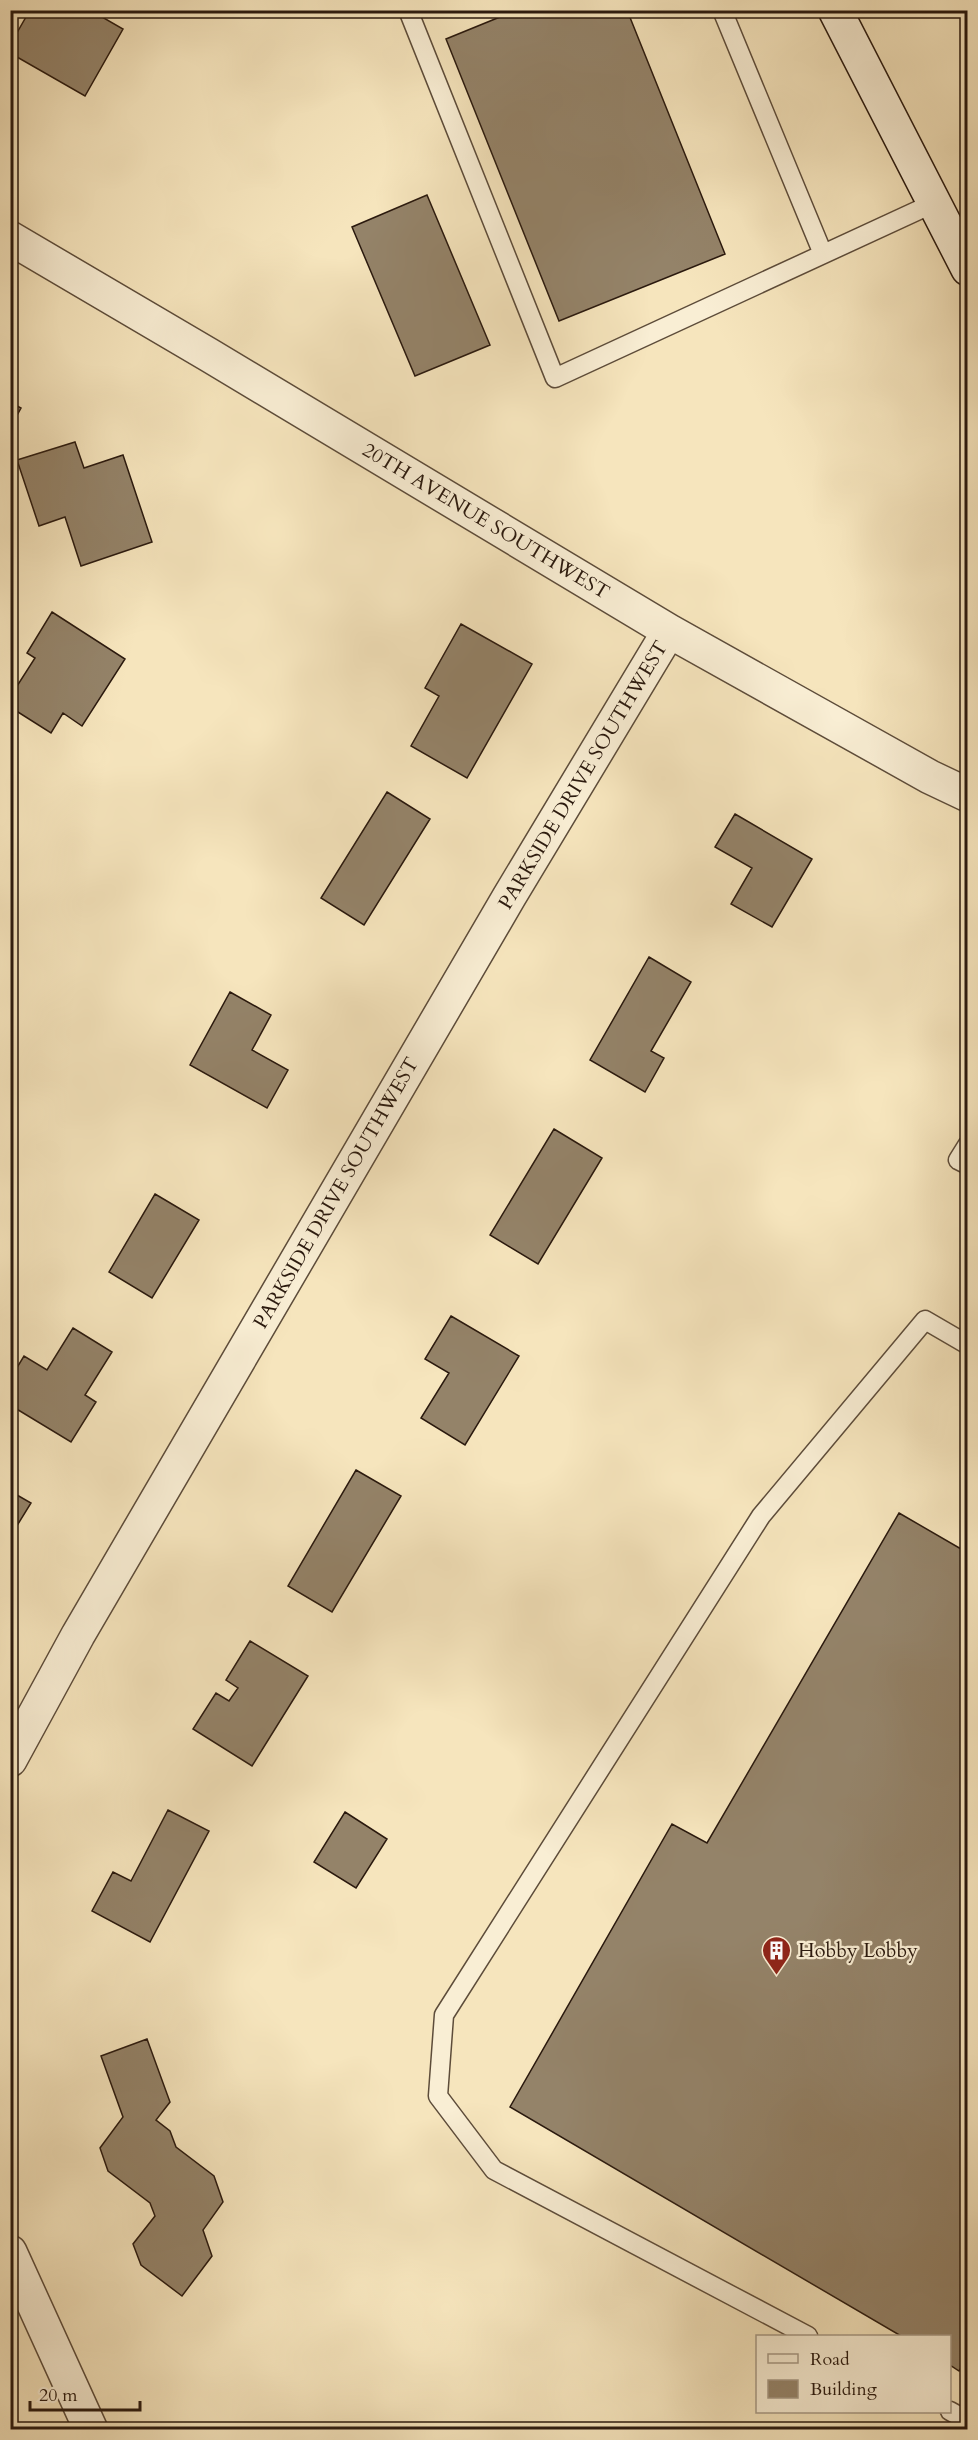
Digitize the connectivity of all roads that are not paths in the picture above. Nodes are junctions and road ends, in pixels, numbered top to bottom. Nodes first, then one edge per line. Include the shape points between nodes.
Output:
1 (408, 10) edge
2 (722, 10) edge
3 (835, 10) edge
4 (934, 203) junction
5 (10, 238) edge
6 (823, 254) junction
7 (968, 269) edge
8 (669, 631) junction
9 (968, 795) edge
10 (968, 1144) edge
11 (968, 1166) edge
12 (968, 1345) edge
13 (10, 1760) edge
14 (10, 2252) edge
15 (804, 2335) edge
16 (951, 2412) edge
17 (968, 2421) edge
18 (91, 2430) edge

1 - 6 lane via 555,378
2 - 6 lane
3 - 4 street
4 - 6 lane
4 - 7 street
5 - 8 street, 20TH AVENUE SOUTHWEST
8 - 9 street, 20TH AVENUE SOUTHWEST
8 - 13 street, PARKSIDE DRIVE SOUTHWEST via 78,1635
10 - 11 lane via 958,1160
12 - 15 lane via 924,1320 761,1516 444,2015 438,2096 494,2170
14 - 18 street
16 - 17 lane

